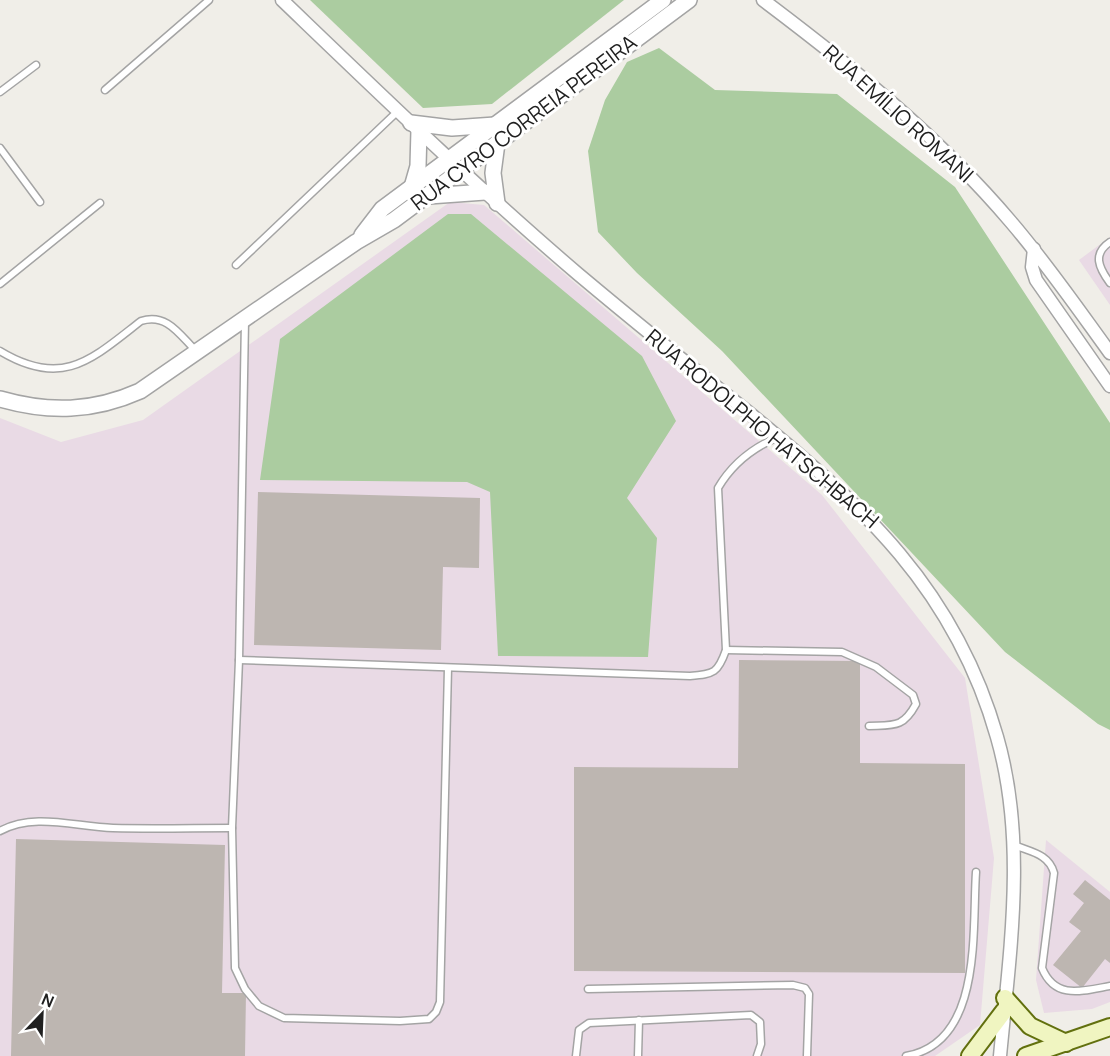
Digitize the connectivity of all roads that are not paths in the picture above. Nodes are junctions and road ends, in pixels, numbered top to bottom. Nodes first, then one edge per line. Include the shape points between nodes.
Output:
1 (209, 0) edge
2 (282, 0) edge
3 (663, 0) edge
4 (689, 0) edge
5 (763, 0) edge
6 (36, 65) dead end
7 (105, 90) dead end
8 (0, 92) edge
9 (398, 111) junction
10 (495, 125) junction
11 (415, 126) junction
12 (497, 143) junction
13 (0, 148) edge
14 (449, 160) junction
15 (460, 171) junction
16 (412, 187) junction
17 (485, 192) junction
18 (426, 196) junction
19 (40, 202) dead end
20 (100, 203) dead end
21 (498, 203) junction
22 (356, 242) junction
23 (1110, 242) edge
24 (1034, 249) junction
25 (236, 265) dead end
26 (1110, 283) edge
27 (0, 284) edge
28 (245, 320) junction
29 (0, 351) edge
30 (198, 352) junction
31 (1110, 353) edge
32 (1110, 386) edge
33 (0, 399) edge
34 (778, 437) junction
35 (726, 650) junction
36 (239, 660) junction
37 (448, 668) junction
38 (869, 726) dead end
39 (232, 828) junction
40 (0, 831) edge
41 (1014, 845) junction
42 (976, 872) dead end
43 (1110, 986) edge
44 (588, 989) dead end
45 (1004, 1005) junction
46 (639, 1020) junction
47 (1110, 1027) edge
48 (1066, 1043) junction
49 (576, 1056) edge
50 (638, 1056) edge
51 (757, 1056) edge
52 (807, 1056) edge
53 (906, 1056) edge
54 (970, 1056) edge
55 (1000, 1056) edge
56 (1026, 1056) edge

1 - 7 lane
2 - 9 street, RUA RODOLPHO HATSCHBACH
3 - 10 street, RUA CYRO CORREIA PEREIRA
4 - 12 street, RUA CYRO CORREIA PEREIRA
5 - 24 street, RUA EMÍLIO ROMANI via 929,135
6 - 8 lane
9 - 11 street, RUA RODOLPHO HATSCHBACH
9 - 25 lane
10 - 11 street
10 - 14 street, RUA CYRO CORREIA PEREIRA
11 - 14 street, RUA RODOLPHO HATSCHBACH
11 - 16 street via 418,166
12 - 15 street, RUA CYRO CORREIA PEREIRA
12 - 21 street via 493,173
13 - 19 lane
14 - 15 street, RUA RODOLPHO HATSCHBACH
14 - 16 street, RUA CYRO CORREIA PEREIRA
15 - 17 street, RUA RODOLPHO HATSCHBACH
15 - 18 street, RUA CYRO CORREIA PEREIRA
16 - 22 street, RUA CYRO CORREIA PEREIRA via 382,209
17 - 18 street
17 - 21 street, RUA RODOLPHO HATSCHBACH
18 - 22 street, RUA CYRO CORREIA PEREIRA
20 - 27 lane
21 - 34 street, RUA RODOLPHO HATSCHBACH via 602,294
22 - 28 street, RUA CYRO CORREIA PEREIRA
23 - 26 lane via 1098,258 1099,268
24 - 31 street, RUA EMÍLIO ROMANI
24 - 32 street via 1032,267 1036,280
28 - 30 street, RUA CYRO CORREIA PEREIRA
28 - 36 lane
29 - 30 lane via 47,368 68,368 88,361 141,321 151,318 168,321
30 - 33 street, RUA CYRO CORREIA PEREIRA via 140,391 102,405 57,410
34 - 35 lane via 760,445 728,471 718,488
34 - 41 street, RUA RODOLPHO HATSCHBACH via 893,543 951,625 977,677 997,735
35 - 37 lane via 720,667 710,674 690,676
35 - 38 lane via 842,652 876,667 913,695 916,705 910,717 899,725
36 - 37 lane
36 - 39 lane
37 - 39 lane via 440,1002 429,1019 284,1018 259,1006 235,968
39 - 40 lane via 111,828 35,821 11,824
41 - 43 lane via 1044,857 1054,873 1042,968 1047,981 1058,989 1076,991
41 - 45 street, RUA RODOLPHO HATSCHBACH
42 - 53 lane via 970,977 962,1008 941,1041 923,1053
44 - 52 lane via 793,985 805,988 809,994
45 - 48 main road via 1030,1026
45 - 54 main road
45 - 55 street, RUA RODOLPHO HATSCHBACH
46 - 49 lane via 583,1025
46 - 50 lane
46 - 51 lane via 751,1015 760,1022
47 - 48 main road
48 - 56 main road

